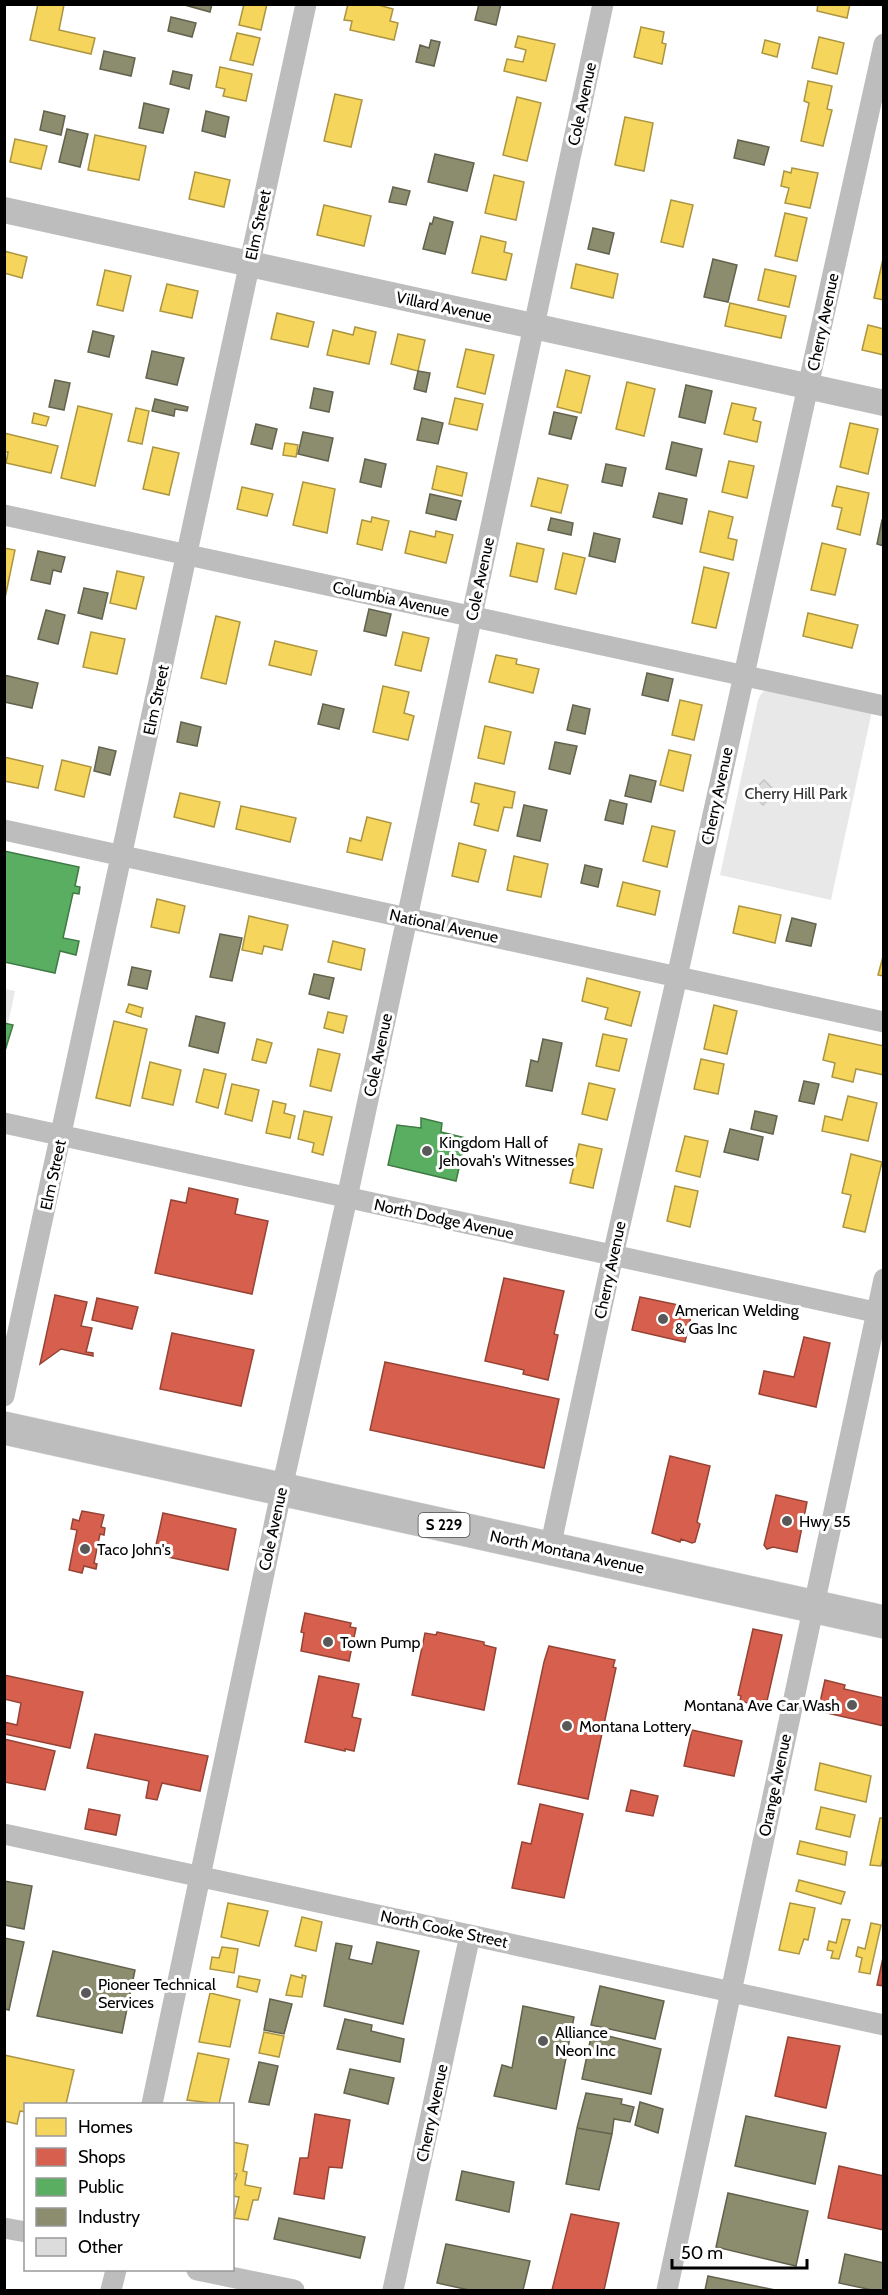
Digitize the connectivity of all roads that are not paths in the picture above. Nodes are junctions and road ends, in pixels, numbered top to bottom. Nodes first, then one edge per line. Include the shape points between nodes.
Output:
1 (306, 4) edge
2 (603, 4) edge
3 (884, 44) edge
4 (4, 210) edge
5 (250, 264) junction
6 (534, 326) junction
7 (809, 387) junction
8 (884, 403) edge
9 (4, 515) edge
10 (187, 555) junction
11 (472, 616) junction
12 (743, 676) junction
13 (884, 705) edge
14 (4, 830) edge
15 (122, 856) junction
16 (407, 918) junction
17 (677, 977) junction
18 (884, 1022) edge
19 (4, 1123) edge
20 (61, 1136) junction
21 (347, 1197) junction
22 (613, 1255) junction
23 (884, 1279) edge
24 (880, 1313) edge
25 (4, 1396) edge
26 (4, 1428) edge
27 (282, 1488) junction
28 (550, 1548) junction
29 (813, 1606) junction
30 (884, 1622) edge
31 (4, 1834) edge
32 (201, 1876) junction
33 (470, 1935) junction
34 (732, 1992) junction
35 (884, 2025) edge
36 (152, 2103) edge
37 (4, 2228) edge
38 (24, 2232) edge
39 (116, 2271) edge
40 (202, 2271) edge
41 (111, 2290) edge
42 (294, 2290) edge
43 (393, 2290) edge
44 (667, 2290) edge

1 - 5 street, Elm Street
2 - 6 street, Cole Avenue
3 - 7 street, Cherry Avenue
4 - 5 street, Villard Avenue
5 - 6 street, Villard Avenue
5 - 10 street, Elm Street
6 - 7 street, Villard Avenue
6 - 11 street, Cole Avenue
7 - 8 street, Villard Avenue
7 - 12 street, Cherry Avenue
9 - 10 street, Columbia Avenue
10 - 11 street, Columbia Avenue
10 - 15 street, Elm Street
11 - 12 street, Columbia Avenue
11 - 16 street, Cole Avenue
12 - 13 street, Columbia Avenue
12 - 17 street, Cherry Avenue
14 - 15 street, National Avenue
15 - 16 street, National Avenue
15 - 20 street, Elm Street
16 - 17 street, National Avenue
16 - 21 street, Cole Avenue
17 - 18 street, National Avenue
17 - 22 street, Cherry Avenue
19 - 20 street, North Dodge Avenue
20 - 21 street, North Dodge Avenue
20 - 25 street, Elm Street
21 - 22 street, North Dodge Avenue
21 - 27 street, Cole Avenue
22 - 24 street, North Dodge Avenue
22 - 28 street, Cherry Avenue
23 - 24 street, Orange Avenue
24 - 29 street, Orange Avenue
26 - 27 main road, North Montana Avenue / S 229
27 - 28 main road, North Montana Avenue / S 229
27 - 32 street, Cole Avenue
28 - 29 main road, North Montana Avenue / S 229
29 - 30 main road, North Montana Avenue / S 229
29 - 34 street, Orange Avenue
31 - 32 street, North Cooke Street
32 - 33 street, North Cooke Street
32 - 36 street, Cole Avenue
33 - 34 street, North Cooke Street
33 - 43 street, Cherry Avenue
34 - 35 street, North Cooke Street
34 - 44 street, Orange Avenue
37 - 38 street
39 - 41 street
40 - 42 street

